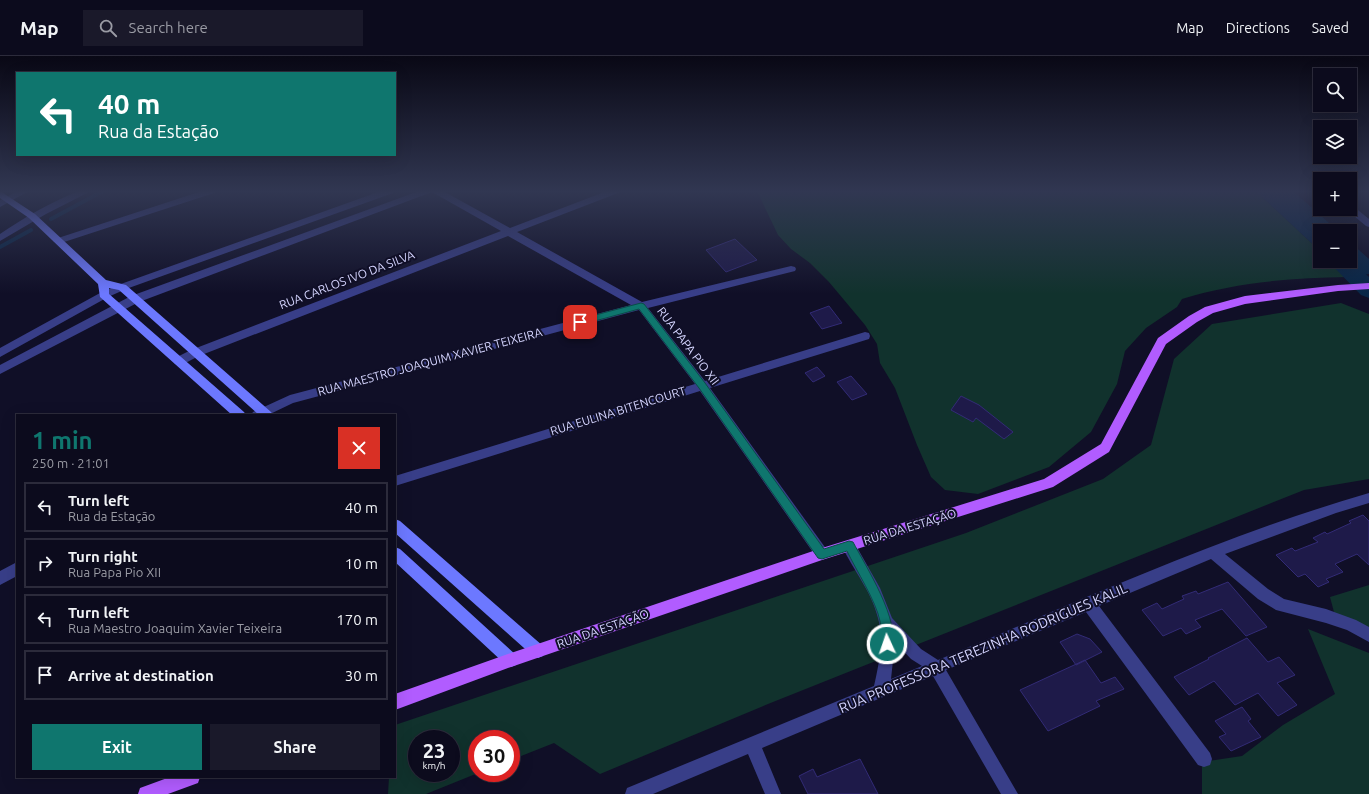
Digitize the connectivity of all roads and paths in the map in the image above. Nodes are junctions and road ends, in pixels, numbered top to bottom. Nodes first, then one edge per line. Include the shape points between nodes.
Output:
1 (18, 225) edge
2 (42, 225) edge
3 (106, 225) edge
4 (294, 225) edge
5 (335, 225) edge
6 (499, 225) edge
7 (524, 225) edge
8 (509, 231) junction
9 (0, 238) edge
10 (58, 241) junction
11 (791, 269) dead end
12 (103, 284) junction
13 (1369, 286) edge
14 (122, 287) junction
15 (104, 295) junction
16 (135, 299) junction
17 (641, 306) junction
18 (118, 307) junction
19 (865, 336) dead end
20 (0, 353) edge
21 (195, 353) junction
22 (179, 361) junction
23 (0, 370) edge
24 (702, 385) junction
25 (239, 414) edge
26 (262, 414) edge
27 (396, 481) edge
28 (1369, 498) edge
29 (396, 526) edge
30 (849, 546) junction
31 (1213, 552) junction
32 (396, 554) edge
33 (822, 554) junction
34 (16, 569) edge
35 (0, 579) edge
36 (1088, 604) junction
37 (886, 620) junction
38 (1369, 635) edge
39 (538, 651) junction
40 (511, 660) junction
41 (936, 668) junction
42 (881, 691) junction
43 (396, 702) edge
44 (752, 745) junction
45 (1204, 759) dead end
46 (189, 778) edge
47 (146, 794) edge
48 (633, 794) edge
49 (773, 794) edge
50 (1010, 794) edge

1 - 9 street
2 - 10 street
3 - 10 street
4 - 14 street
5 - 16 street
6 - 8 street, RUA PAPA PIO XII
7 - 8 street, RUA CARLOS IVO DA SILVA
8 - 17 street, RUA PAPA PIO XII
8 - 21 street, RUA CARLOS IVO DA SILVA
10 - 12 street
11 - 17 street, RUA MAESTRO JOAQUIM XAVIER TEIXEIRA
12 - 14 street
12 - 15 street
13 - 30 main road, RUA DA ESTAÇÃO via 1245,300 1209,310 1162,341 1105,448 1048,483
14 - 15 street
14 - 16 street
15 - 18 street
15 - 20 street
16 - 18 street
16 - 21 street
17 - 24 street, RUA PAPA PIO XII
17 - 26 street, RUA MAESTRO JOAQUIM XAVIER TEIXEIRA via 290,399
18 - 22 street
18 - 23 street
19 - 24 street, RUA EULINA BITENCOURT
21 - 22 street, RUA CARLOS IVO DA SILVA
21 - 26 street
22 - 25 street
24 - 27 street, RUA EULINA BITENCOURT
24 - 33 street, RUA PAPA PIO XII
28 - 31 street, RUA PROFESSORA TEREZINHA RODRIGUES KALIL
29 - 39 street
30 - 33 main road, RUA DA ESTAÇÃO
30 - 37 street
31 - 36 street, RUA PROFESSORA TEREZINHA RODRIGUES KALIL
31 - 38 street via 1263,594 1281,605 1326,616
32 - 40 street
33 - 39 main road, RUA DA ESTAÇÃO
34 - 35 street
36 - 41 street, RUA PROFESSORA TEREZINHA RODRIGUES KALIL
36 - 45 street
37 - 41 street via 916,654
37 - 42 street via 888,656
39 - 40 main road, RUA DA ESTAÇÃO
40 - 43 main road, RUA DA ESTAÇÃO
41 - 42 street, RUA PROFESSORA TEREZINHA RODRIGUES KALIL
41 - 50 street
42 - 44 street, RUA PROFESSORA TEREZINHA RODRIGUES KALIL
44 - 48 street, RUA PROFESSORA TEREZINHA RODRIGUES KALIL
44 - 49 street
46 - 47 main road

